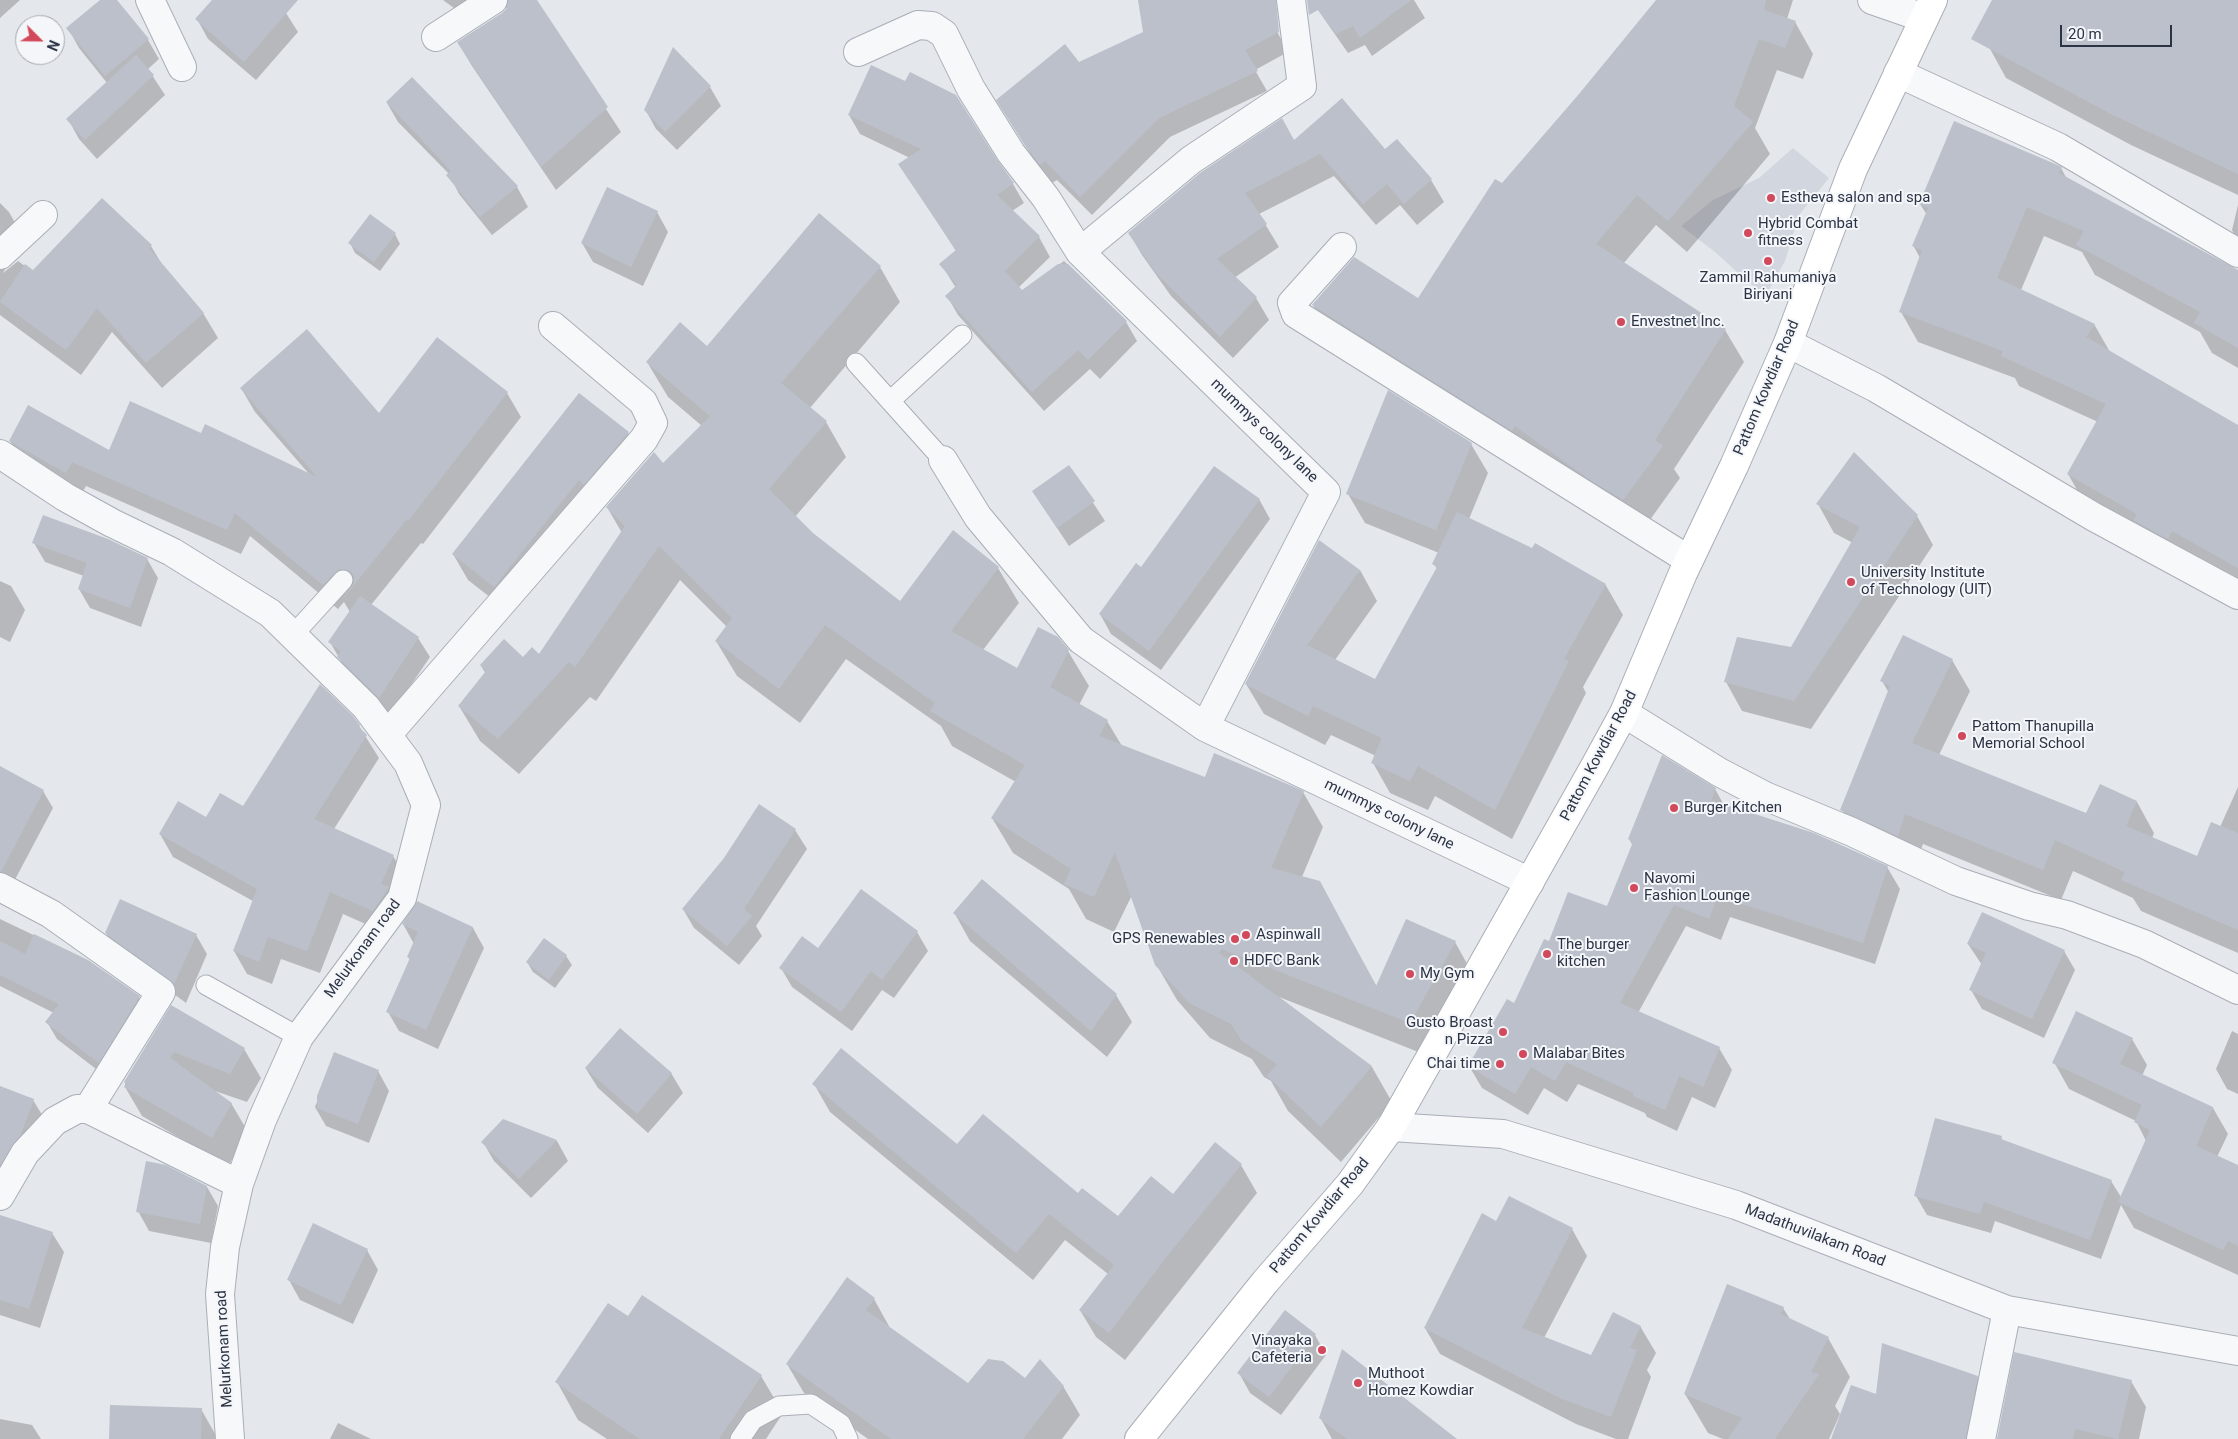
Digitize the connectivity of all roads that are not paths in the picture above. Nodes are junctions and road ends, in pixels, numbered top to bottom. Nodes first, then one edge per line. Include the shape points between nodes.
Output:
1 (150, 0) edge
2 (493, 0) edge
3 (1291, 0) edge
4 (1872, 0) edge
5 (1928, 9) edge
6 (436, 38) dead end
7 (858, 52) dead end
8 (182, 67) dead end
9 (1898, 73) junction
10 (43, 215) dead end
11 (1342, 247) dead end
12 (1080, 252) junction
13 (2238, 253) edge
14 (0, 254) edge
15 (553, 326) dead end
16 (962, 335) dead end
17 (1788, 343) junction
18 (856, 363) dead end
19 (890, 401) junction
20 (0, 454) edge
21 (943, 460) joint
22 (1689, 560) junction
23 (343, 580) dead end
24 (2238, 595) edge
25 (293, 635) junction
26 (1624, 713) junction
27 (1205, 727) junction
28 (387, 735) junction
29 (1530, 882) junction
30 (0, 887) edge
31 (206, 985) dead end
32 (2238, 990) edge
33 (298, 1036) junction
34 (88, 1109) junction
35 (1391, 1127) junction
36 (238, 1184) junction
37 (0, 1196) edge
38 (2007, 1310) junction
39 (2238, 1351) edge
40 (230, 1439) edge
41 (740, 1439) edge
42 (848, 1439) edge
43 (1139, 1439) edge
44 (1981, 1439) edge

1 - 8 street
2 - 6 street
3 - 12 street via 1302,86 1191,160
4 - 5 street
5 - 9 main road, Pattom Kowdiar Road
7 - 12 street via 918,25 932,26 944,34 971,89
9 - 13 street via 2058,147
9 - 17 main road, Pattom Kowdiar Road via 1853,169
10 - 14 street
11 - 22 street via 1292,303 1296,314
12 - 27 street, mummys colony lane via 1326,492
15 - 28 street via 643,402 653,423 644,439
16 - 19 lane
17 - 22 main road, Pattom Kowdiar Road
17 - 24 street via 1876,388 2094,516
18 - 19 lane
19 - 21 lane
20 - 25 street, Melurkonam road via 65,497 172,552 270,614
21 - 27 street via 978,517 1081,640
22 - 26 main road, Pattom Kowdiar Road
23 - 25 lane
25 - 28 street, Melurkonam road via 366,707
26 - 29 main road, Pattom Kowdiar Road
26 - 32 street via 1718,772 1765,796 1956,881 2029,906 2067,915 2144,944
27 - 29 street, mummys colony lane
28 - 33 street, Melurkonam road via 408,763 426,806 402,898
29 - 35 main road, Pattom Kowdiar Road
30 - 34 street via 51,914 161,992
31 - 33 lane
33 - 36 street, Melurkonam road
34 - 36 street
34 - 37 street via 77,1110 55,1121 25,1154
35 - 38 street, Madathuvilakam Road via 1504,1134 1736,1205
35 - 43 main road, Pattom Kowdiar Road via 1350,1184 1265,1282
36 - 40 street, Melurkonam road via 225,1247 220,1294
38 - 39 street, Madathuvilakam Road
38 - 44 street
41 - 42 lane via 753,1420 779,1406 811,1404 841,1424

